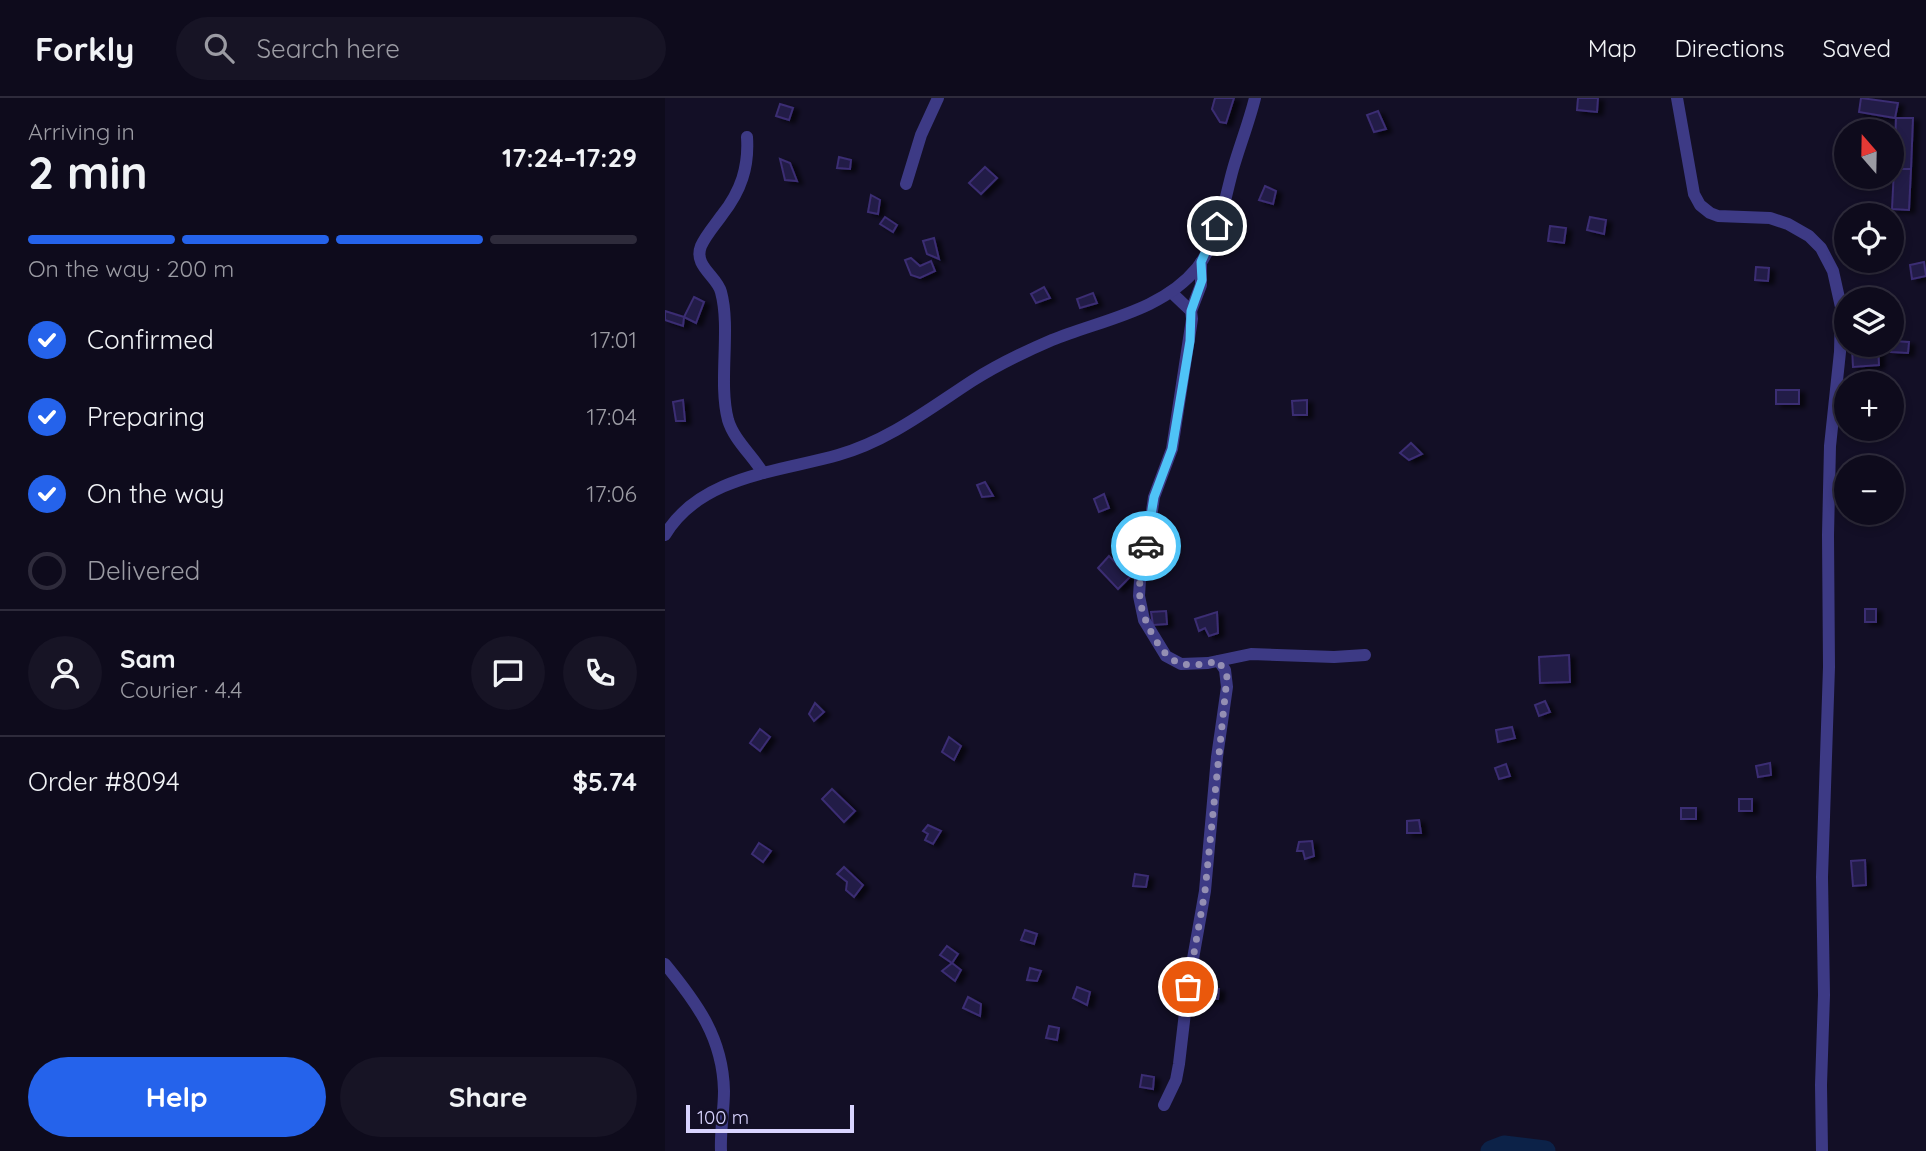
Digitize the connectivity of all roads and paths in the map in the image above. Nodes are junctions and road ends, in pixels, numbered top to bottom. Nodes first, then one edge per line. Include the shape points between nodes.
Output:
1 (938, 98) edge
2 (1255, 98) edge
3 (1677, 98) edge
4 (747, 136) dead end
5 (906, 184) dead end
6 (1201, 262) junction
7 (1171, 292) junction
8 (1191, 311) junction
9 (763, 473) junction
10 (665, 535) edge
11 (1364, 655) dead end
12 (1219, 661) junction
13 (665, 964) edge
14 (1164, 1105) dead end
15 (721, 1151) edge
16 (1822, 1151) edge

1 - 5 street
2 - 6 street via 1217,226
3 - 16 street via 1694,194 1700,205 1718,216 1770,218 1809,236 1833,271 1841,307 1830,446
4 - 9 street via 743,183 702,244 700,256 722,297 729,422
6 - 7 street
6 - 8 street via 1202,285
7 - 8 street
7 - 9 street via 1013,359 886,437 839,455
8 - 12 street via 1172,449 1154,497 1139,596 1145,620 1172,661
9 - 10 street via 712,491 677,517
11 - 12 street via 1251,654
12 - 14 street via 1227,687 1205,891 1176,1080
13 - 15 street via 713,1033 723,1073

